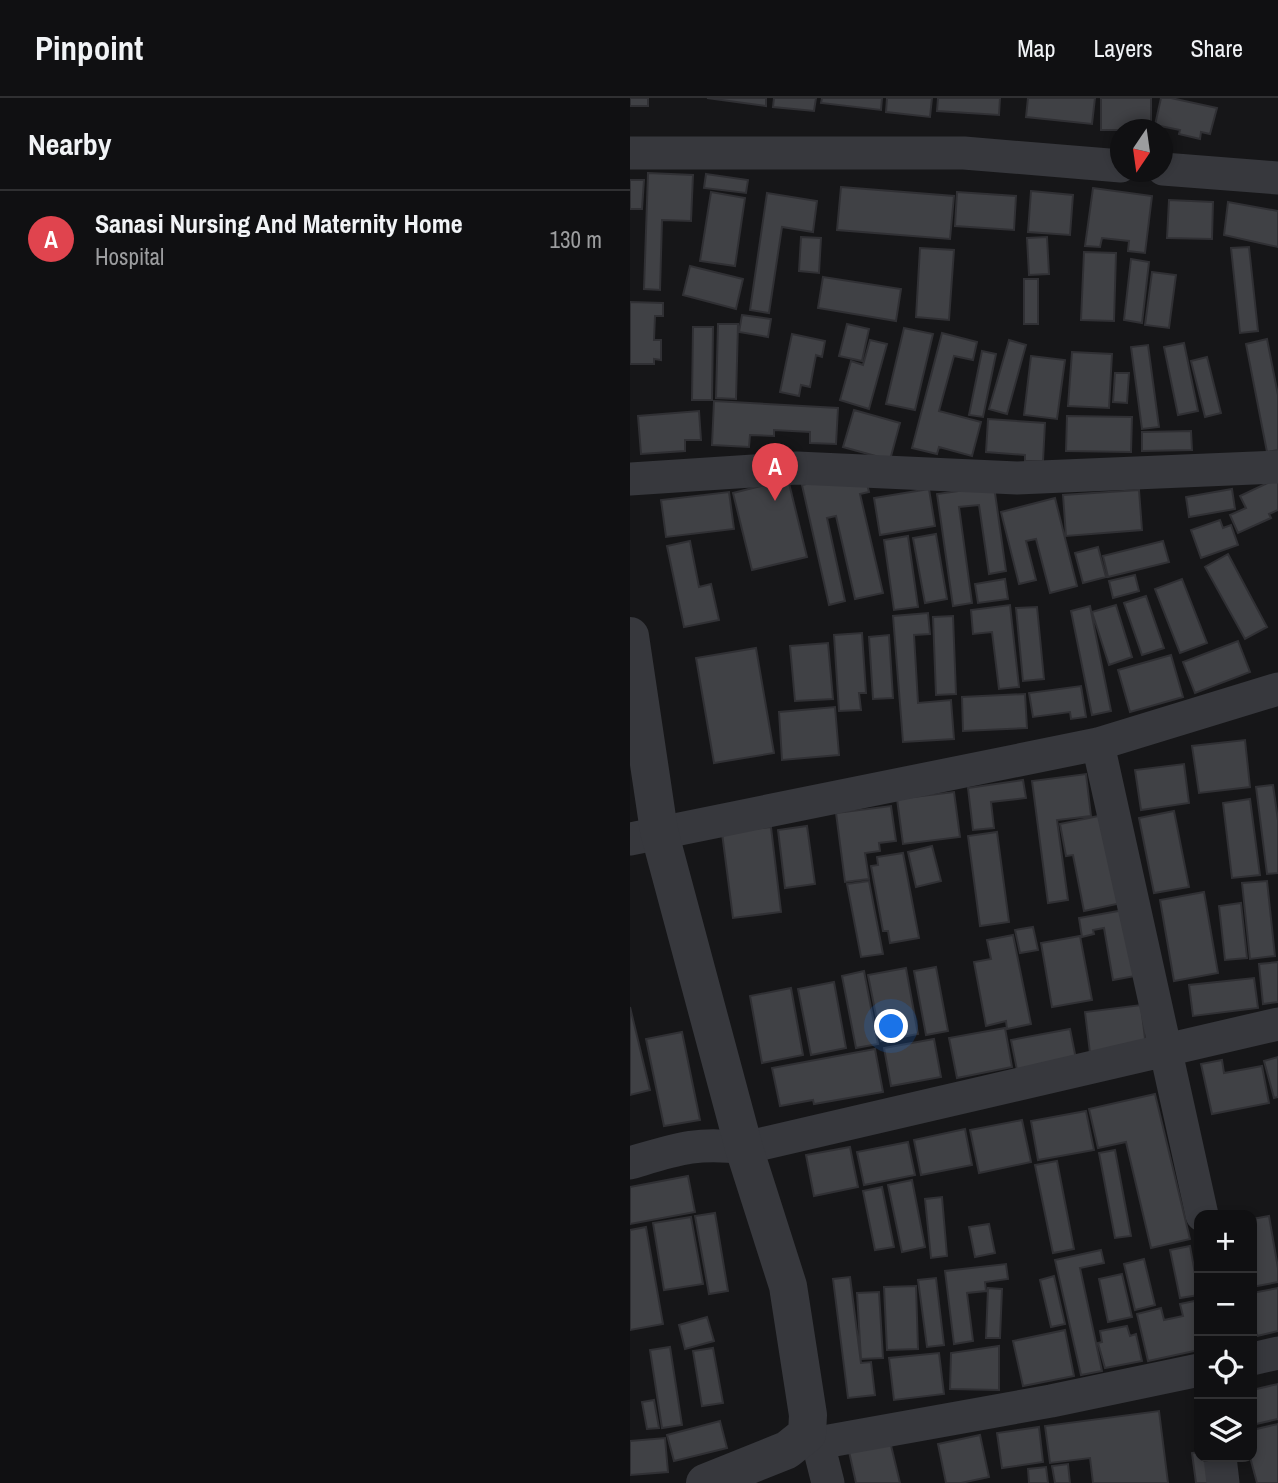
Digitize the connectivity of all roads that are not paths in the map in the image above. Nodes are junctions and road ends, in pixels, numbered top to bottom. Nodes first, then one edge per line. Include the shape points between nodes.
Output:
1 (630, 153) edge
2 (1110, 165) edge
3 (1173, 170) edge
4 (1278, 178) edge
5 (1278, 467) edge
6 (630, 479) edge
7 (630, 636) edge
8 (1278, 689) edge
9 (1098, 744) junction
10 (644, 835) edge
11 (1278, 1024) edge
12 (1164, 1049) junction
13 (744, 1148) junction
14 (630, 1163) edge
15 (1201, 1210) edge
16 (1278, 1353) edge
17 (1257, 1358) edge
18 (1194, 1371) edge
19 (812, 1439) junction
20 (1221, 1462) edge
21 (705, 1483) edge
22 (828, 1483) edge
23 (1223, 1483) edge

1 - 2 street via 964,153
3 - 4 street
5 - 6 street via 1017,478 797,468
7 - 10 street
8 - 9 street
9 - 10 street
9 - 12 street
10 - 13 street
11 - 12 street
12 - 13 street
12 - 15 street
13 - 14 street via 716,1144 683,1147
13 - 19 street via 788,1286
16 - 17 street
18 - 19 street via 1051,1401
19 - 21 street
19 - 22 street
20 - 23 street

